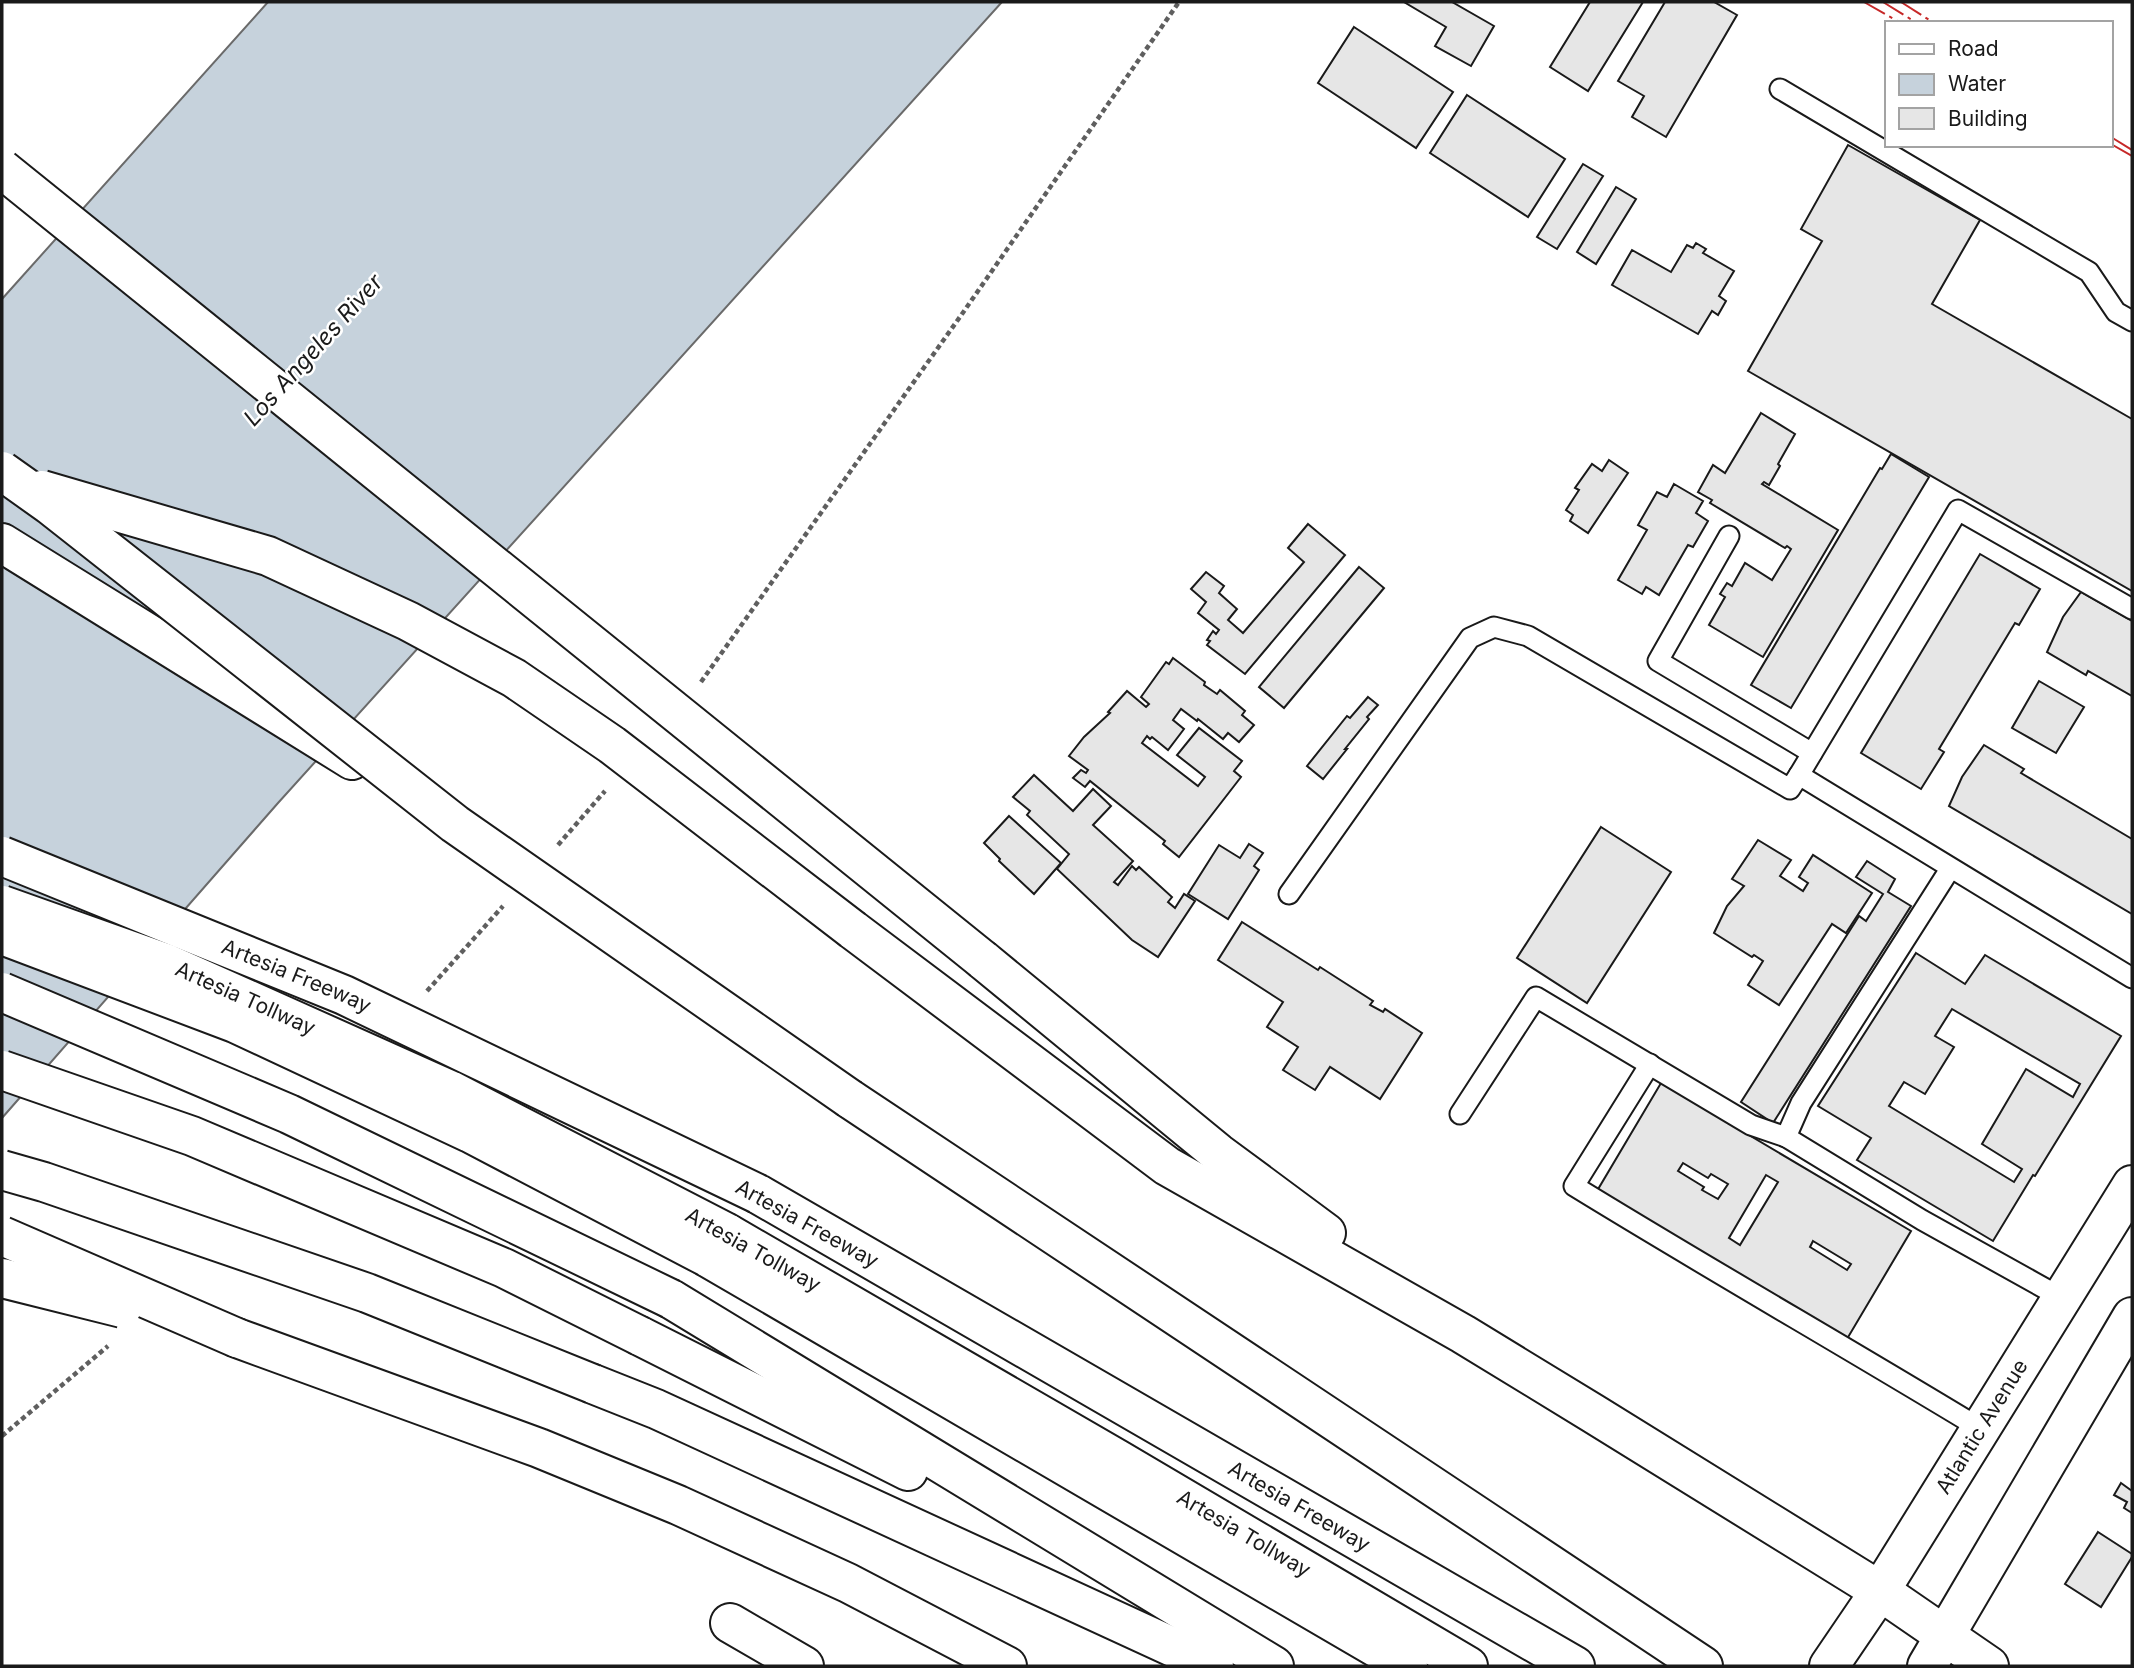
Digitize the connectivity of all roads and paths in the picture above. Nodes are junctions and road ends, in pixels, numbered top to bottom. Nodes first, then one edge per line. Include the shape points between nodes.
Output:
1 (1780, 89) dead end
2 (2, 169) edge
3 (2132, 321) edge
4 (2, 471) edge
5 (2, 484) edge
6 (1729, 536) dead end
7 (2, 543) edge
8 (2132, 609) edge
9 (1812, 753) junction
10 (1799, 775) junction
11 (455, 824) junction
12 (2, 856) edge
13 (1950, 869) junction
14 (1289, 894) dead end
15 (2, 905) edge
16 (2, 935) edge
17 (2132, 978) edge
18 (2, 992) edge
19 (1650, 1064) junction
20 (2, 1070) edge
21 (1460, 1114) dead end
22 (1786, 1137) junction
23 (2, 1170) edge
24 (2132, 1185) edge
25 (2, 1236) edge
26 (717, 1245) junction
27 (2, 1278) edge
28 (2062, 1298) junction
29 (2132, 1317) edge
30 (1463, 1334) junction
31 (237, 1338) junction
32 (1981, 1429) junction
33 (1880, 1591) junction
34 (1154, 1595) junction
35 (730, 1623) dead end
36 (1936, 1651) edge
37 (1698, 1663) edge
38 (804, 1666) edge
39 (1007, 1666) edge
40 (1214, 1666) edge
41 (1274, 1666) edge
42 (1408, 1666) edge
43 (1468, 1666) edge
44 (1575, 1666) edge
45 (1829, 1666) edge
46 (1989, 1666) edge

1 - 3 lane via 2090,272 2116,312
2 - 30 main road, bridge via 1218,1153
4 - 11 main road, bridge
5 - 30 main road, bridge via 27,485 268,556 408,621 514,678 612,745 1167,1166
6 - 9 lane via 1658,661
7 - 11 main road, bridge
8 - 9 lane via 1958,510
9 - 10 lane
10 - 13 lane
10 - 14 lane via 1790,789 1528,636 1494,627 1470,638
11 - 37 main road, bridge via 850,1099
12 - 44 main road, Artesia Freeway, bridge via 344,995 758,1194
13 - 17 lane
13 - 22 lane via 1801,1103
15 - 26 main road, Artesia Tollway, bridge via 169,964 438,1084
16 - 26 main road, Artesia Tollway, bridge via 235,1023
18 - 34 main road, bridge via 289,1114 671,1300
19 - 21 lane via 1536,997
19 - 22 lane via 1751,1125
19 - 32 lane via 1574,1186
20 - 34 main road, bridge via 204,1142 504,1268
22 - 28 lane
23 - 40 main road, bridge via 367,1293 656,1409
24 - 28 main road, Atlantic Avenue
25 - 31 main road, bridge
26 - 42 main road, Artesia Tollway
26 - 43 main road, Artesia Tollway via 1129,1466
27 - 31 main road, bridge
28 - 32 main road, Atlantic Avenue
29 - 36 main road
30 - 33 main road
31 - 39 main road via 539,1448 678,1505 848,1583
32 - 33 main road, Atlantic Avenue
33 - 36 main road
33 - 45 main road, Atlantic Avenue
34 - 41 main road
35 - 38 main road
36 - 46 main road

